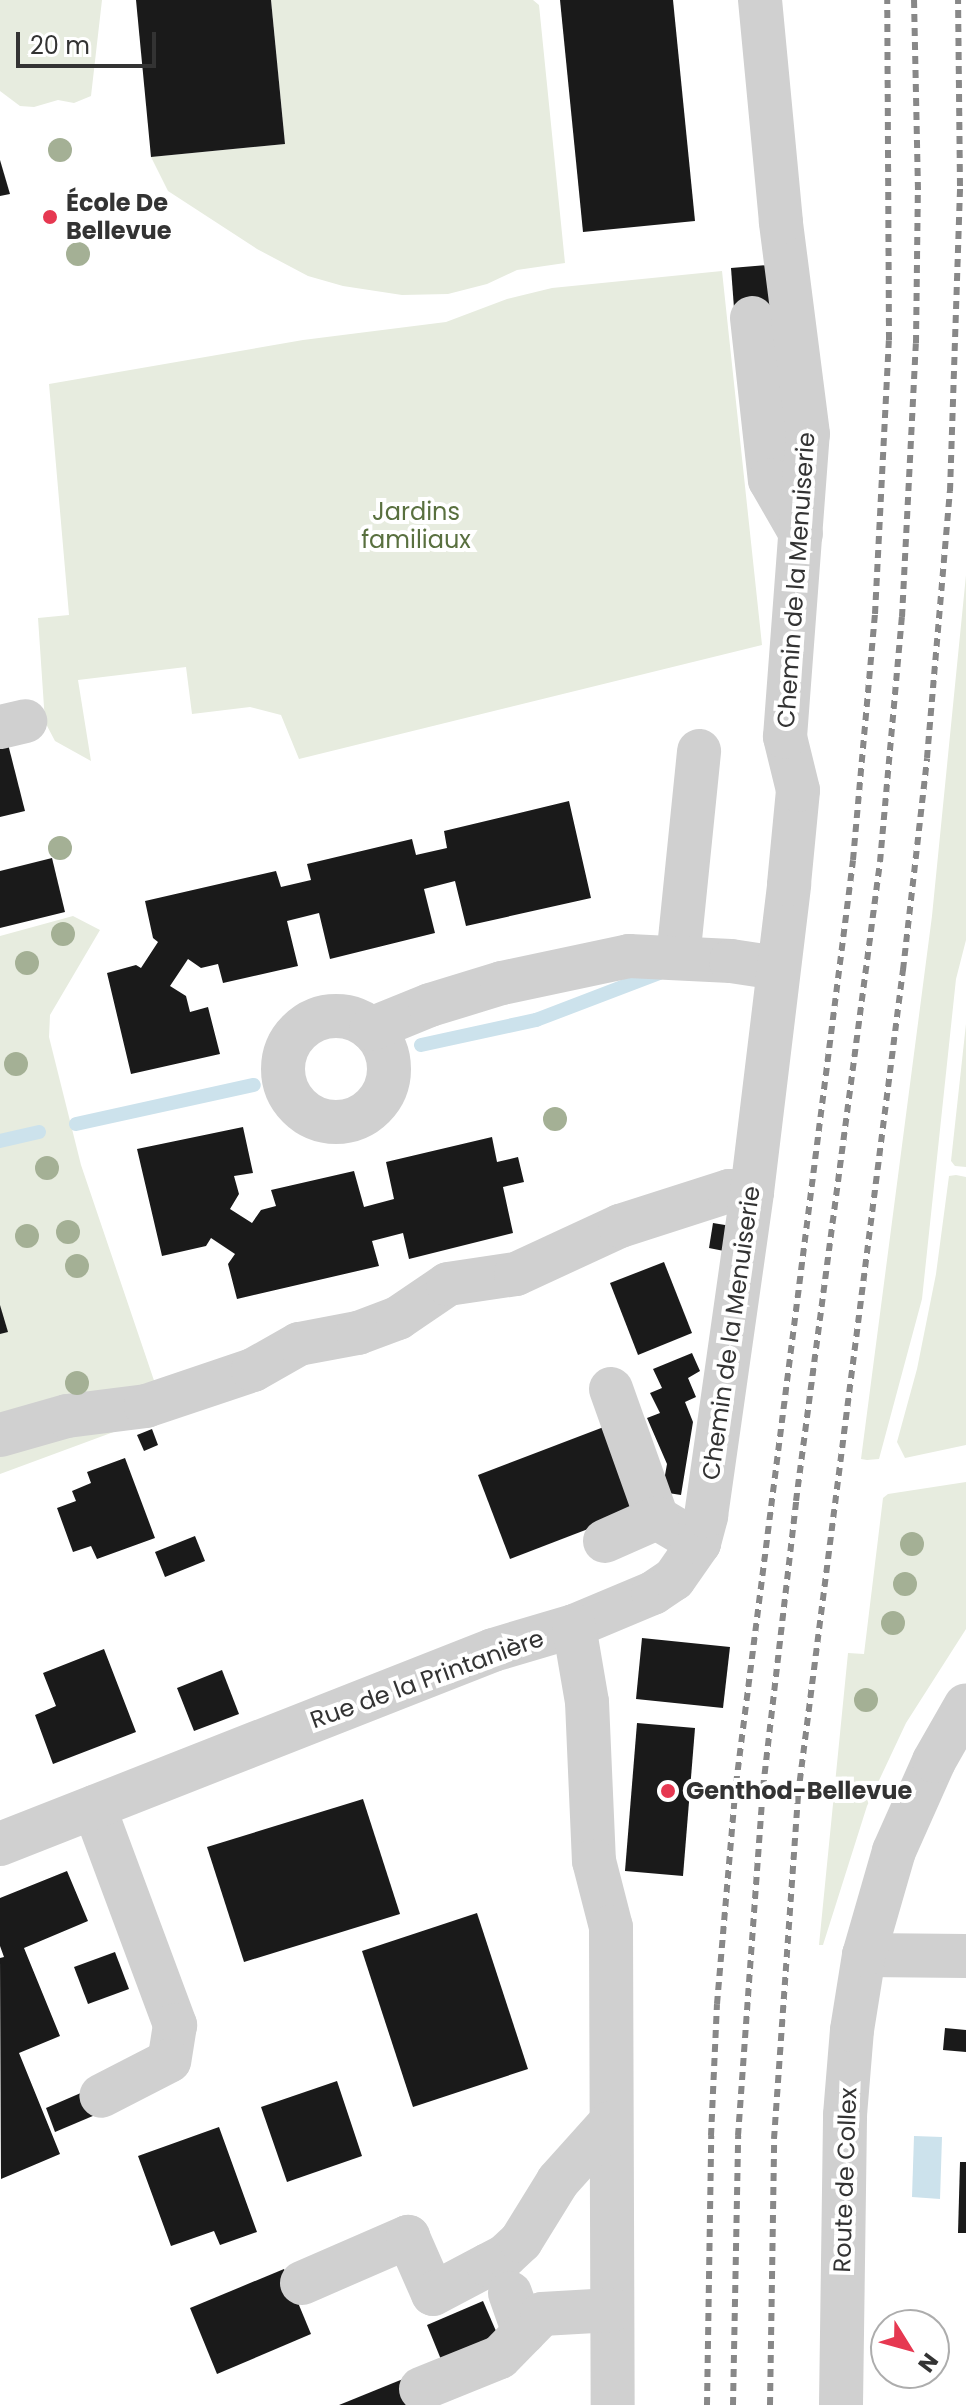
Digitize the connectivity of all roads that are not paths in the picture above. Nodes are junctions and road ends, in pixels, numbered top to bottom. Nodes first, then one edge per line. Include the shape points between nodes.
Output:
1 (760, 0) edge
2 (752, 318) dead end
3 (801, 534) junction
4 (699, 751) dead end
5 (680, 939) dead end
6 (777, 968) junction
7 (371, 1029) dead end
8 (752, 1192) junction
9 (611, 1389) dead end
10 (0, 1435) edge
11 (657, 1518) junction
12 (605, 1541) dead end
13 (699, 1543) junction
14 (574, 1626) junction
15 (966, 1705) edge
16 (94, 1807) junction
17 (0, 1844) edge
18 (864, 1955) junction
19 (966, 1956) edge
20 (101, 2096) dead end
21 (610, 2123) junction
22 (302, 2283) dead end
23 (510, 2293) dead end
24 (612, 2310) junction
25 (524, 2333) junction
26 (449, 2388) edge
27 (613, 2405) edge
28 (841, 2405) edge

1 - 3 street, Chemin de la Menuiserie via 808,434
2 - 3 street via 770,480
3 - 6 street, Chemin de la Menuiserie via 785,737 798,790
4 - 5 street
6 - 7 street via 629,956 502,983
6 - 8 street, Chemin de la Menuiserie
8 - 10 street via 729,1191 620,1226 516,1274 448,1284 398,1318 358,1333 299,1344 253,1370 146,1406 67,1416
8 - 13 street, Chemin de la Menuiserie
9 - 11 street
11 - 12 street
11 - 13 street
13 - 14 street, Chemin de la Menuiserie via 674,1579 653,1593
14 - 16 street, Rue de la Printanière via 493,1650
14 - 21 street, Rue de la Printanière via 587,1702 594,1861 611,1927
15 - 18 street, Route de Collex via 894,1851
16 - 17 street, Rue de la Printanière
16 - 20 street via 175,2025 169,2061
18 - 19 street
18 - 28 street, Route de Collex via 845,2115
21 - 22 street via 558,2181 521,2241 433,2294 408,2237
21 - 24 street, Rue de la Printanière
23 - 25 street
24 - 25 street via 542,2314
24 - 27 street, Rue de la Printanière
25 - 26 street via 500,2357

